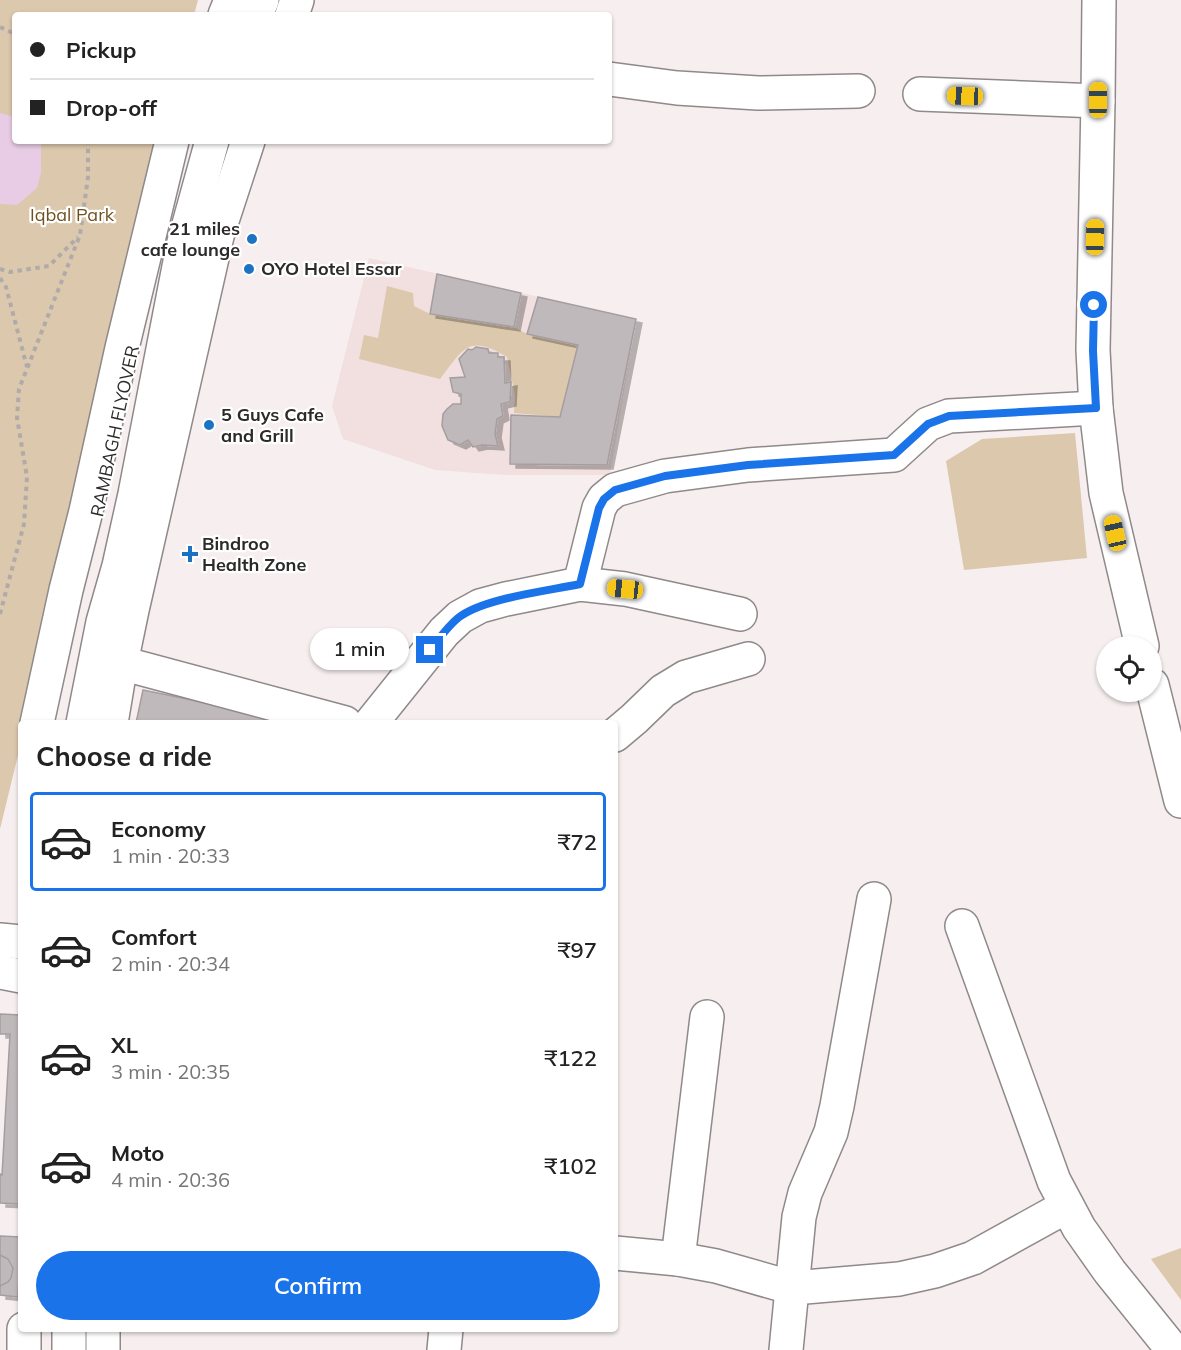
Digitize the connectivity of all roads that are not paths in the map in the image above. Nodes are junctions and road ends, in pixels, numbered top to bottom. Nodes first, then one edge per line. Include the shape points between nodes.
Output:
1 (1099, 0) edge
2 (612, 79) edge
3 (858, 92) dead end
4 (920, 94) dead end
5 (1098, 100) junction
6 (171, 144) edge
7 (181, 144) edge
8 (211, 144) edge
9 (247, 144) edge
10 (1096, 408) junction
11 (580, 584) junction
12 (740, 614) dead end
13 (1140, 636) edge
14 (748, 658) dead end
15 (121, 663) junction
16 (1156, 702) edge
17 (39, 720) edge
18 (53, 720) edge
19 (84, 720) edge
20 (112, 720) edge
21 (334, 720) edge
22 (373, 720) edge
23 (618, 732) edge
24 (1181, 801) edge
25 (874, 899) dead end
26 (962, 926) dead end
27 (0, 940) edge
28 (18, 942) edge
29 (0, 972) edge
30 (18, 975) edge
31 (706, 1017) dead end
32 (1067, 1206) junction
33 (618, 1253) edge
34 (678, 1259) junction
35 (793, 1288) junction
36 (24, 1332) edge
37 (40, 1332) edge
38 (69, 1332) edge
39 (102, 1332) edge
40 (446, 1332) edge
41 (24, 1350) edge
42 (40, 1350) edge
43 (69, 1350) edge
44 (103, 1350) edge
45 (444, 1350) edge
46 (786, 1350) edge
47 (1173, 1350) edge

1 - 5 street
2 - 3 street via 758,93
4 - 5 street
5 - 10 street via 1093,351
6 - 17 street
7 - 18 street, RAMBAGH FLYOVER via 155,238
8 - 19 street, RAMBAGH FLYOVER via 183,246 135,494
9 - 15 street via 218,236
10 - 11 street via 949,416 928,424 894,455 698,471 615,490 599,508
10 - 13 street via 1106,493
11 - 12 street via 625,589
11 - 22 street via 480,606 460,617
14 - 23 street via 686,677 663,691
15 - 20 street
15 - 21 street
16 - 24 street
25 - 35 street via 831,1132 799,1217
26 - 32 street via 1054,1181
27 - 28 street
29 - 30 street
31 - 34 street
32 - 35 street via 973,1258 935,1271 899,1279
32 - 47 street via 1110,1272
33 - 34 street
34 - 35 street
35 - 46 street
36 - 41 street
37 - 42 street
38 - 43 street
39 - 44 street
40 - 45 street

